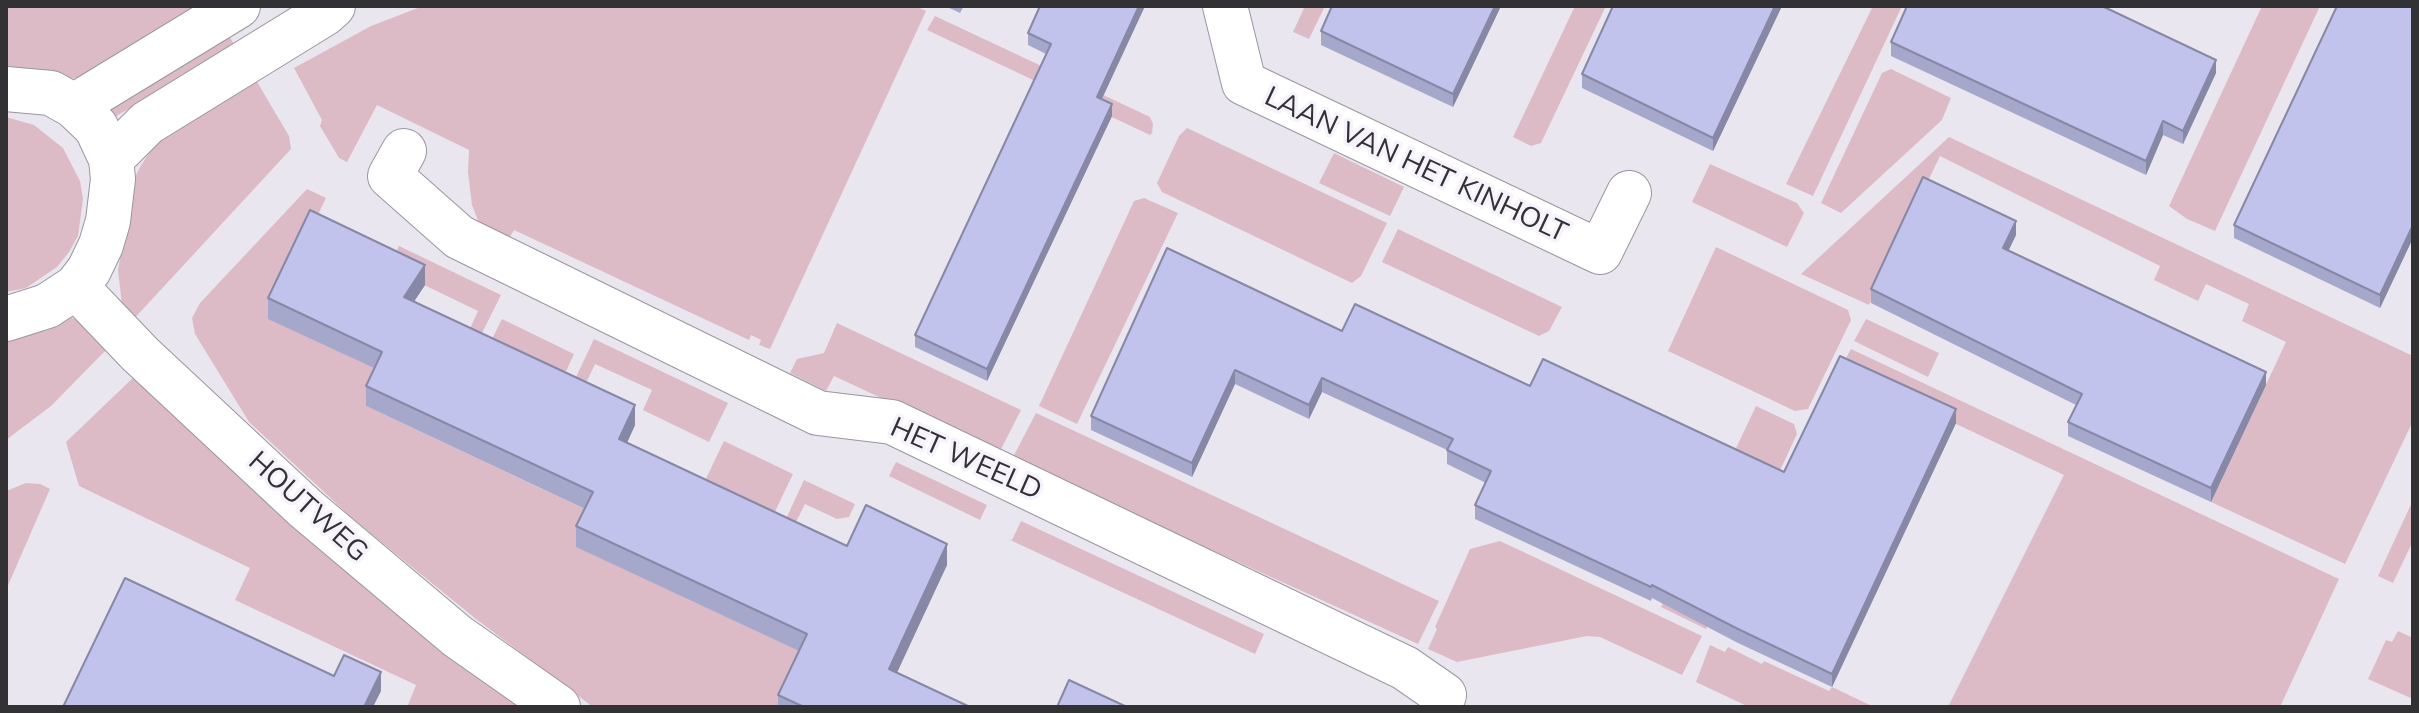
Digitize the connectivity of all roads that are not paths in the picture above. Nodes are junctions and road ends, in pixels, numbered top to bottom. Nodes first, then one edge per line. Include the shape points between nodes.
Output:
1 (238, 6) edge
2 (333, 6) edge
3 (1225, 6) edge
4 (6, 89) edge
5 (74, 106) junction
6 (404, 151) dead end
7 (111, 159) junction
8 (1629, 193) dead end
9 (76, 287) junction
10 (6, 319) edge
11 (1451, 703) edge
12 (558, 707) edge

1 - 5 street
2 - 7 street via 147,123
3 - 8 street, LAAN VAN HET KINHOLT via 1244,83 1600,252
4 - 5 street via 51,93
5 - 7 street via 96,127
6 - 11 street, HET WEELD via 390,176 459,237 818,413 892,422 1405,668
7 - 9 street via 108,221 89,270
9 - 10 street via 47,306
9 - 12 street, HOUTWEG via 305,508 457,636

